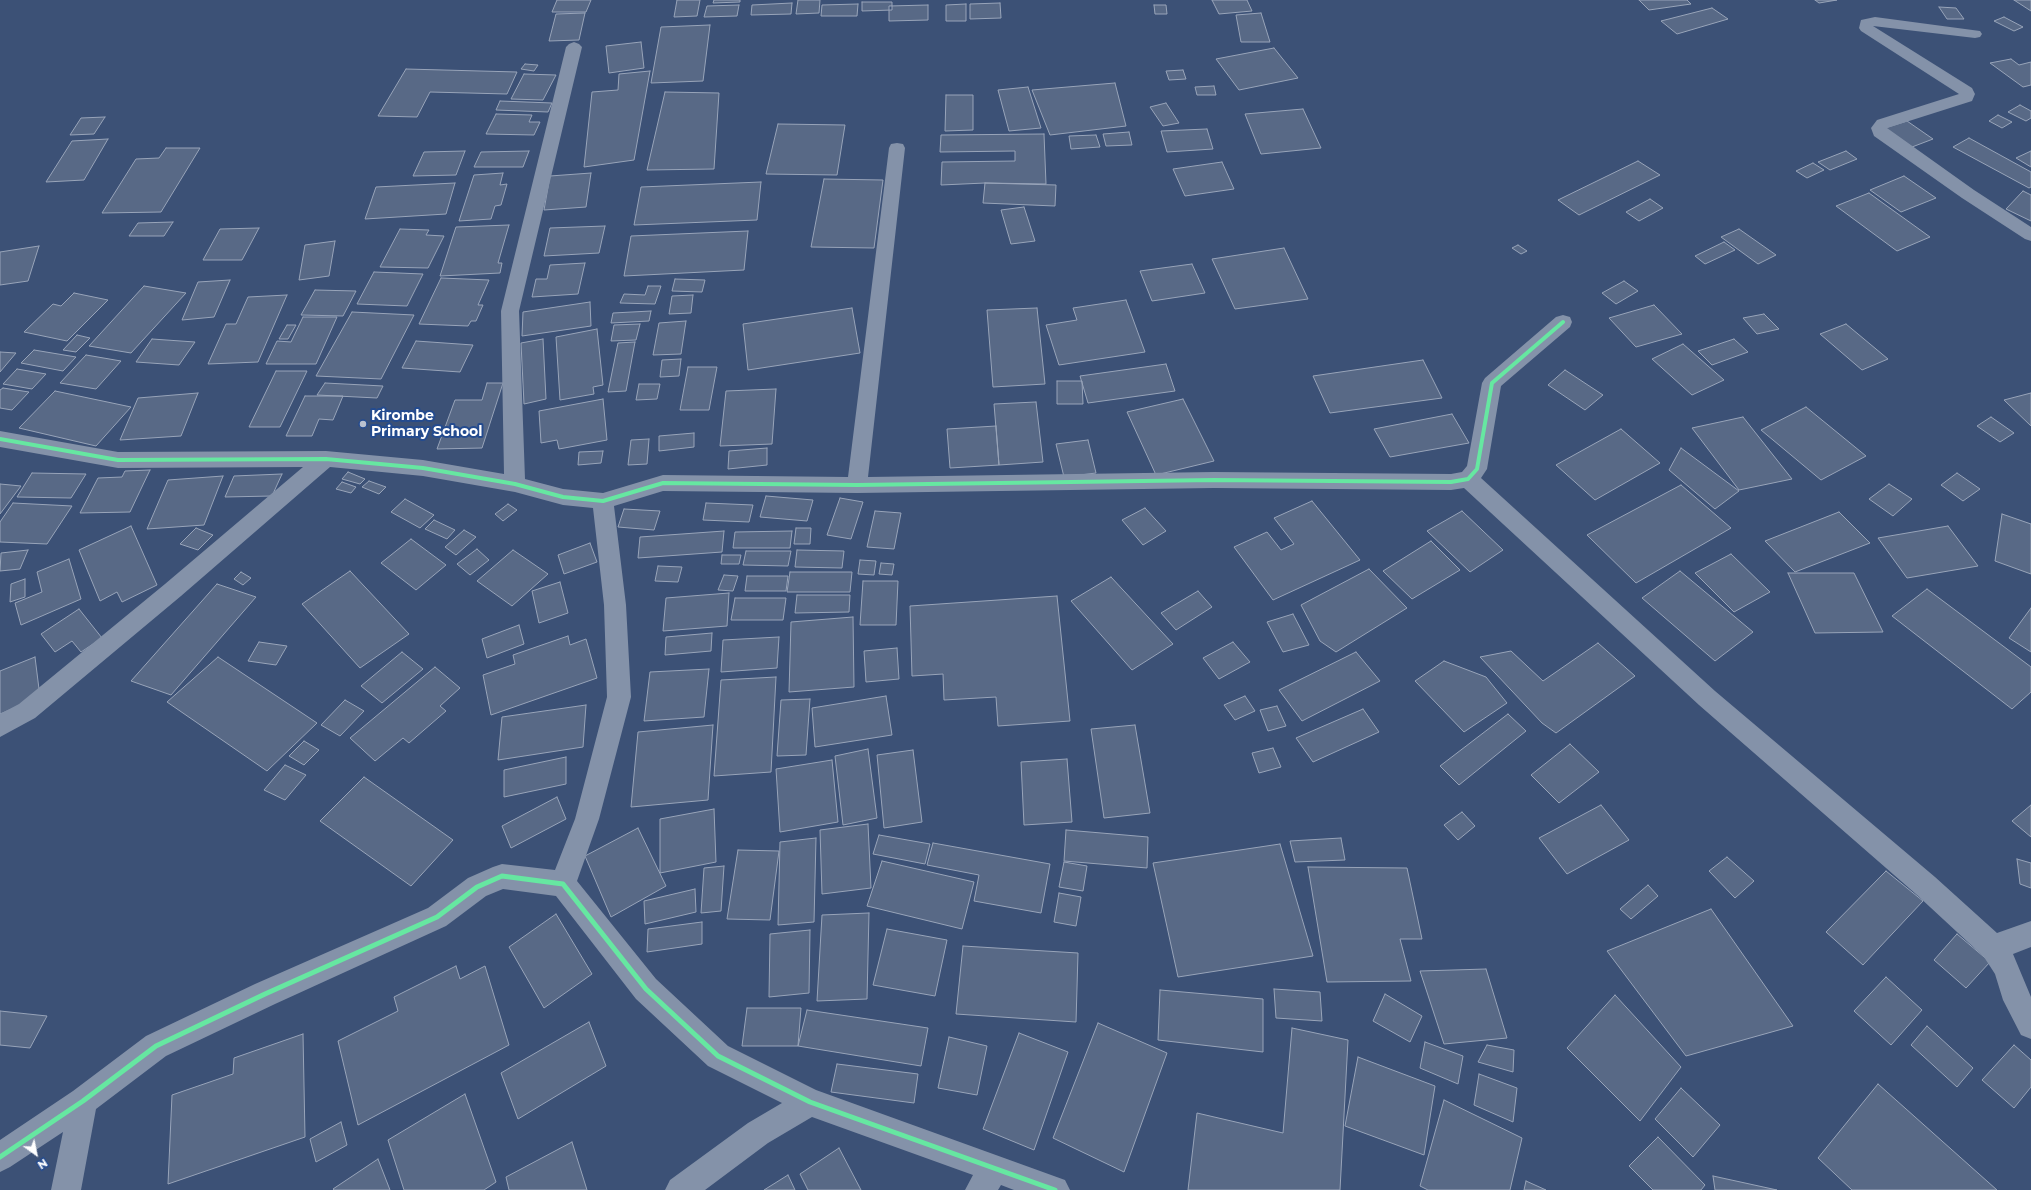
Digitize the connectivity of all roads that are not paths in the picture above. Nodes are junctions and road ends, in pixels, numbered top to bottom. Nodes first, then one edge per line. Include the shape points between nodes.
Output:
1 (1975, 34) dead end
2 (574, 47) dead end
3 (897, 148) dead end
4 (2031, 235) edge
5 (1562, 322) dead end
6 (0, 439) edge
7 (326, 459) junction
8 (1468, 479) junction
9 (515, 484) junction
10 (857, 484) junction
11 (603, 501) junction
12 (0, 726) edge
13 (563, 884) junction
14 (2031, 934) edge
15 (1993, 948) junction
16 (2031, 1025) edge
17 (83, 1101) junction
18 (810, 1102) junction
19 (0, 1157) edge
20 (987, 1180) edge
21 (66, 1190) edge
22 (680, 1190) edge
23 (1055, 1190) edge

1 - 4 street via 1875,21 1866,23 1866,28 1967,94 1966,98 1883,123 1879,128 1880,132
2 - 9 street via 510,311
3 - 10 street
5 - 8 street via 1492,383 1477,469
6 - 7 street via 118,460
7 - 9 street via 422,468
7 - 12 street via 33,706
8 - 10 street via 1451,482 1214,480
8 - 15 street via 1707,698 1926,886
9 - 11 street via 563,497
10 - 11 street via 663,483
11 - 13 street via 614,605 619,697 587,819
13 - 17 street via 502,876 477,887 437,917 156,1046
13 - 18 street via 646,989 718,1056
14 - 15 street
15 - 16 street via 2007,968 2013,990
17 - 19 street
17 - 21 street
18 - 20 street via 924,1142
18 - 22 street via 758,1133
20 - 23 street

